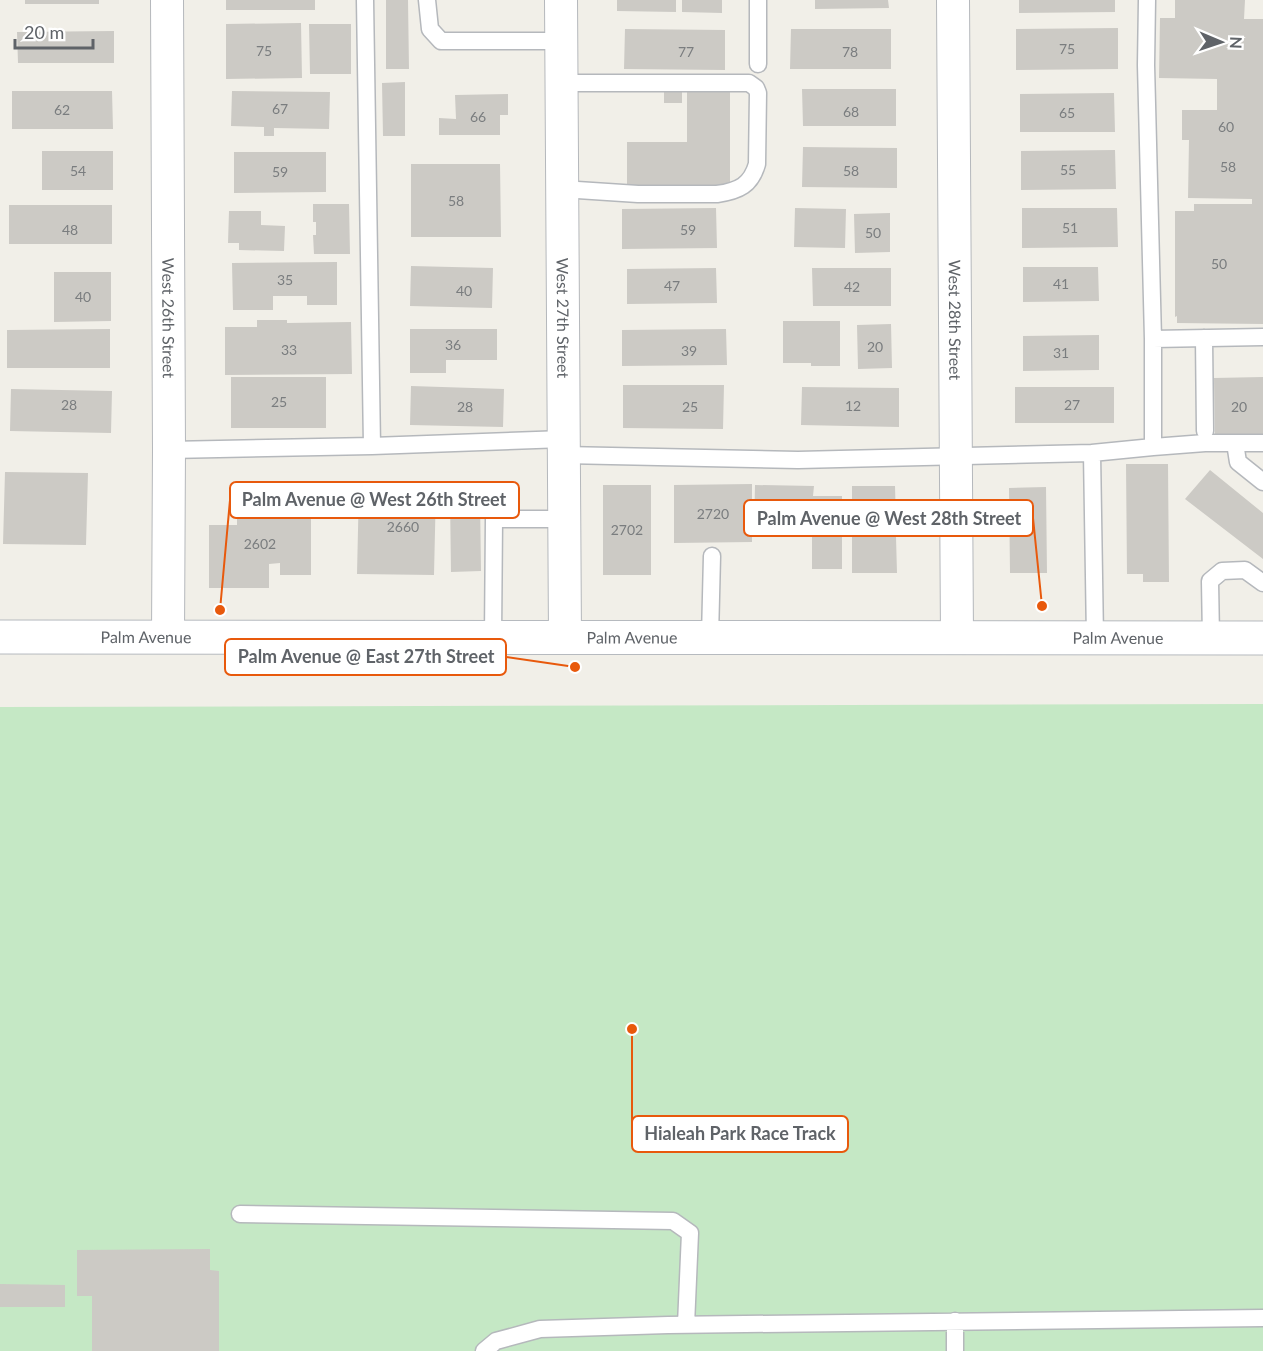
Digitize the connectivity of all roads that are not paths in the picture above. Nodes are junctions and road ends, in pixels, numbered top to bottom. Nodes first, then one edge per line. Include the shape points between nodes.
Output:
1 (167, 0) edge
2 (365, 0) edge
3 (428, 0) edge
4 (561, 0) edge
5 (758, 0) edge
6 (953, 0) edge
7 (1147, 0) edge
8 (561, 41) junction
9 (758, 64) dead end
10 (562, 83) junction
11 (562, 189) junction
12 (1263, 337) edge
13 (1204, 338) junction
14 (1153, 339) junction
15 (1205, 431) dead end
16 (1235, 443) junction
17 (1263, 443) edge
18 (372, 446) junction
19 (564, 447) junction
20 (1153, 447) junction
21 (169, 450) junction
22 (1092, 453) junction
23 (955, 457) junction
24 (1263, 482) edge
25 (564, 519) junction
26 (712, 556) dead end
27 (1263, 583) edge
28 (0, 637) edge
29 (168, 637) junction
30 (494, 637) junction
31 (565, 637) junction
32 (710, 637) junction
33 (957, 638) junction
34 (1095, 638) junction
35 (1211, 638) junction
36 (1263, 638) edge
37 (240, 1214) dead end
38 (1263, 1318) edge
39 (955, 1321) junction
40 (686, 1325) junction
41 (484, 1351) edge
42 (956, 1351) edge

1 - 21 street, West 26th Street
2 - 18 lane
3 - 8 lane via 430,29 441,41
4 - 8 street, West 27th Street
5 - 9 lane
6 - 23 street, West 28th Street
7 - 14 lane
8 - 10 street, West 27th Street
10 - 11 street, West 27th Street
10 - 11 lane via 749,83 758,93 757,164 749,181 739,188 717,194
11 - 19 street, West 27th Street
12 - 13 lane
13 - 14 lane
13 - 15 lane
14 - 20 lane
16 - 17 lane
16 - 20 lane
16 - 24 lane via 1238,462
18 - 19 lane
18 - 21 lane
19 - 23 lane via 798,460
19 - 25 street, West 27th Street
20 - 22 lane
21 - 29 street, West 26th Street
22 - 23 lane
22 - 34 lane
23 - 33 street, West 28th Street
25 - 30 lane via 494,519
25 - 31 street, West 27th Street
26 - 32 lane
27 - 35 lane via 1245,570 1222,571 1210,581
28 - 29 main road, Palm Avenue
29 - 30 main road, Palm Avenue
30 - 31 main road, Palm Avenue
31 - 32 main road, Palm Avenue
32 - 33 main road, Palm Avenue
33 - 34 main road, Palm Avenue
34 - 35 main road, Palm Avenue
35 - 36 main road, Palm Avenue
37 - 40 lane via 673,1221 690,1233
38 - 39 lane
39 - 40 lane
39 - 42 lane
40 - 41 lane via 540,1329 496,1341

